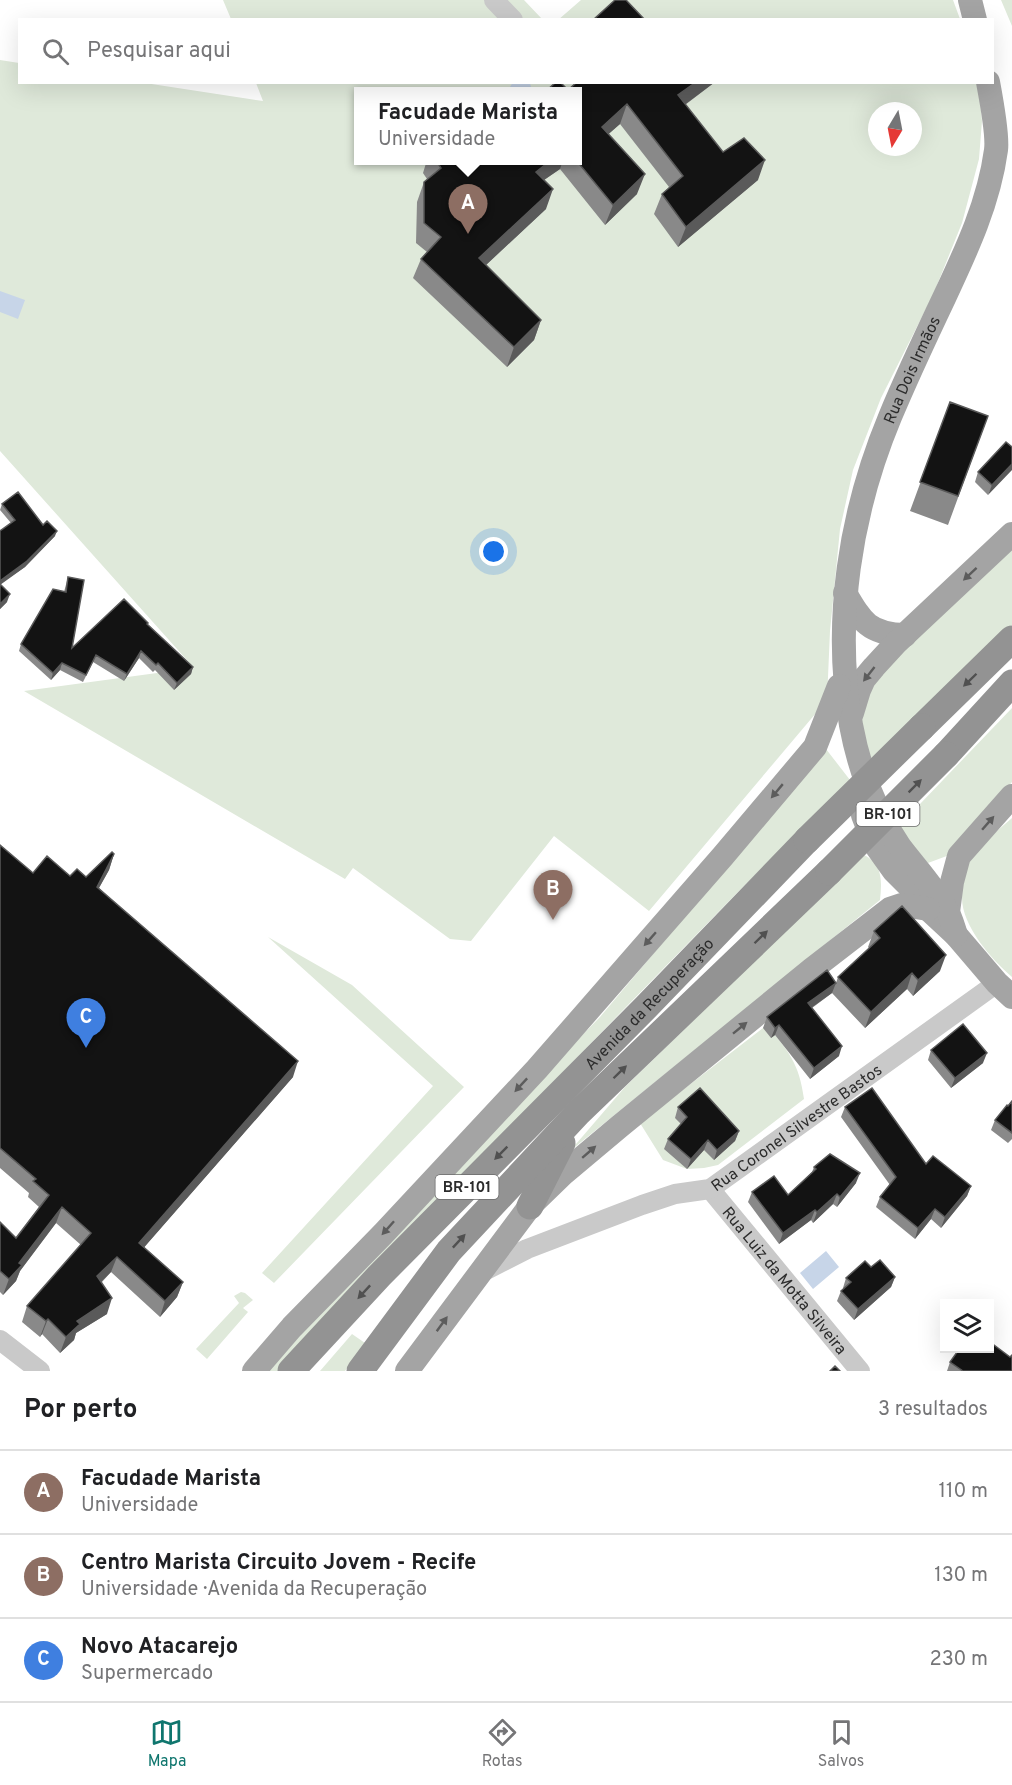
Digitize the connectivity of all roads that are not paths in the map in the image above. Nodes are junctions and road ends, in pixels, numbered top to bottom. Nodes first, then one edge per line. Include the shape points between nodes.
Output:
1 (494, 0) edge
2 (970, 0) edge
3 (511, 18) edge
4 (974, 18) edge
5 (988, 84) edge
6 (1004, 150) edge
7 (1012, 534) edge
8 (845, 593) junction
9 (905, 634) junction
10 (1012, 639) edge
11 (844, 661) junction
12 (1012, 683) edge
13 (839, 686) junction
14 (851, 723) junction
15 (815, 747) junction
16 (846, 755) junction
17 (1012, 796) edge
18 (959, 856) junction
19 (906, 870) junction
20 (887, 911) junction
21 (938, 911) junction
22 (1005, 990) edge
23 (578, 1113) junction
24 (710, 1189) junction
25 (530, 1206) junction
26 (478, 1275) junction
27 (0, 1340) edge
28 (40, 1371) edge
29 (254, 1371) edge
30 (291, 1371) edge
31 (360, 1371) edge
32 (407, 1371) edge
33 (860, 1371) edge

1 - 3 street
2 - 4 main road
5 - 6 main road, Rua Dois Irmãos
6 - 8 main road, Rua Dois Irmãos via 972,237 871,465 859,508
7 -> 9 main road
8 - 9 main road via 866,624 877,631
8 - 11 main road, Rua Dois Irmãos
9 -> 14 main road via 864,679
10 -> 30 highway, Avenida da Recuperação / BR-101, bridge via 807,840 379,1276
11 - 13 main road, Rua Dois Irmãos
11 - 14 main road, Rua Dois Irmãos
23 -> 12 highway, Avenida da Recuperação / BR-101, bridge via 829,872
13 - 15 main road, Rua Dois Irmãos
13 - 16 main road, Rua Dois Irmãos via 840,727
14 - 19 main road, Rua Dois Irmãos via 856,752
15 - 16 main road via 824,740 836,740
15 -> 29 main road via 537,1069
16 - 19 main road, Rua Dois Irmãos via 874,843
18 -> 17 main road
18 - 19 main road via 941,870
18 - 21 main road
19 - 20 main road
19 - 21 main road, Rua Dois Irmãos via 938,896
20 - 21 main road via 902,905
25 -> 20 main road via 620,1126
21 - 22 main road, Rua Dois Irmãos
22 - 24 street, Rua Coronel Silvestre Bastos
23 - 25 highway
31 -> 23 highway, Avenida da Recuperação / BR-101 via 449,1251
24 - 26 street, Rua Coronel Silvestre Bastos via 675,1194 621,1213 527,1249
24 - 33 street, Rua Luiz da Motta Silveira
25 - 26 main road
32 -> 26 main road
27 - 28 street

